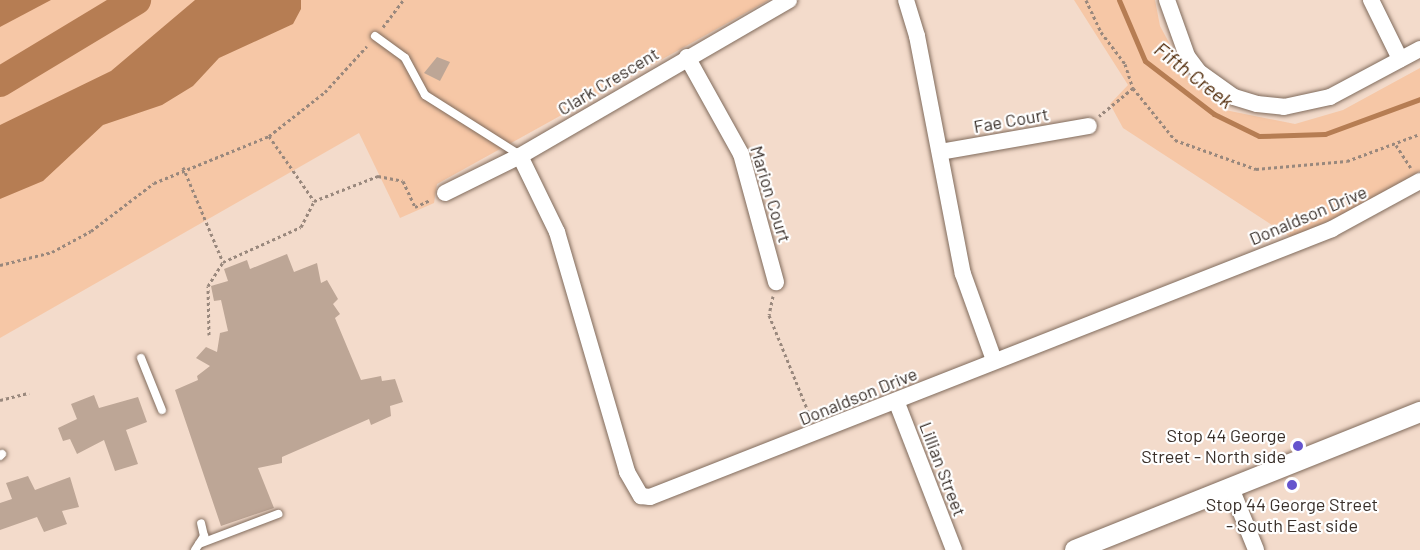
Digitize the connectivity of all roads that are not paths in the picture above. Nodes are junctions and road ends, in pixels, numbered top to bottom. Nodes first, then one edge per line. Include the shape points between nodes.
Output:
1 (789, 0) edge
2 (906, 0) edge
3 (1167, 0) edge
4 (1371, 0) edge
5 (375, 36) road end
6 (1420, 48) edge
7 (687, 57) junction
8 (1400, 58) junction
9 (1087, 126) road end
10 (940, 153) junction
11 (520, 156) junction
12 (1420, 181) edge
13 (445, 193) road end
14 (776, 282) road end
15 (141, 358) dead end
16 (994, 360) junction
17 (897, 403) junction
18 (162, 410) dead end
19 (1420, 412) edge
20 (1231, 488) junction
21 (278, 514) dead end
22 (201, 523) dead end
23 (197, 547) edge
24 (954, 550) edge
25 (1075, 550) edge
26 (1256, 550) edge

1 - 7 street, Clark Crescent
2 - 10 street
3 - 8 street via 1187,56 1199,72 1234,97 1257,104 1284,107 1330,97
4 - 8 street
5 - 11 lane via 405,58 425,95
6 - 8 street
7 - 11 street, Clark Crescent
7 - 14 street, Marion Court via 741,154
9 - 10 street, Fae Court
10 - 16 street via 963,274
11 - 13 street, Clark Crescent
11 - 17 street, Donaldson Drive via 557,232 618,446 641,496 669,492
12 - 16 street, Donaldson Drive via 1332,229
15 - 18 lane
16 - 17 street, Donaldson Drive
17 - 24 street, Lillian Street
19 - 20 street
20 - 25 street
20 - 26 street
21 - 23 lane
22 - 23 lane via 204,536

